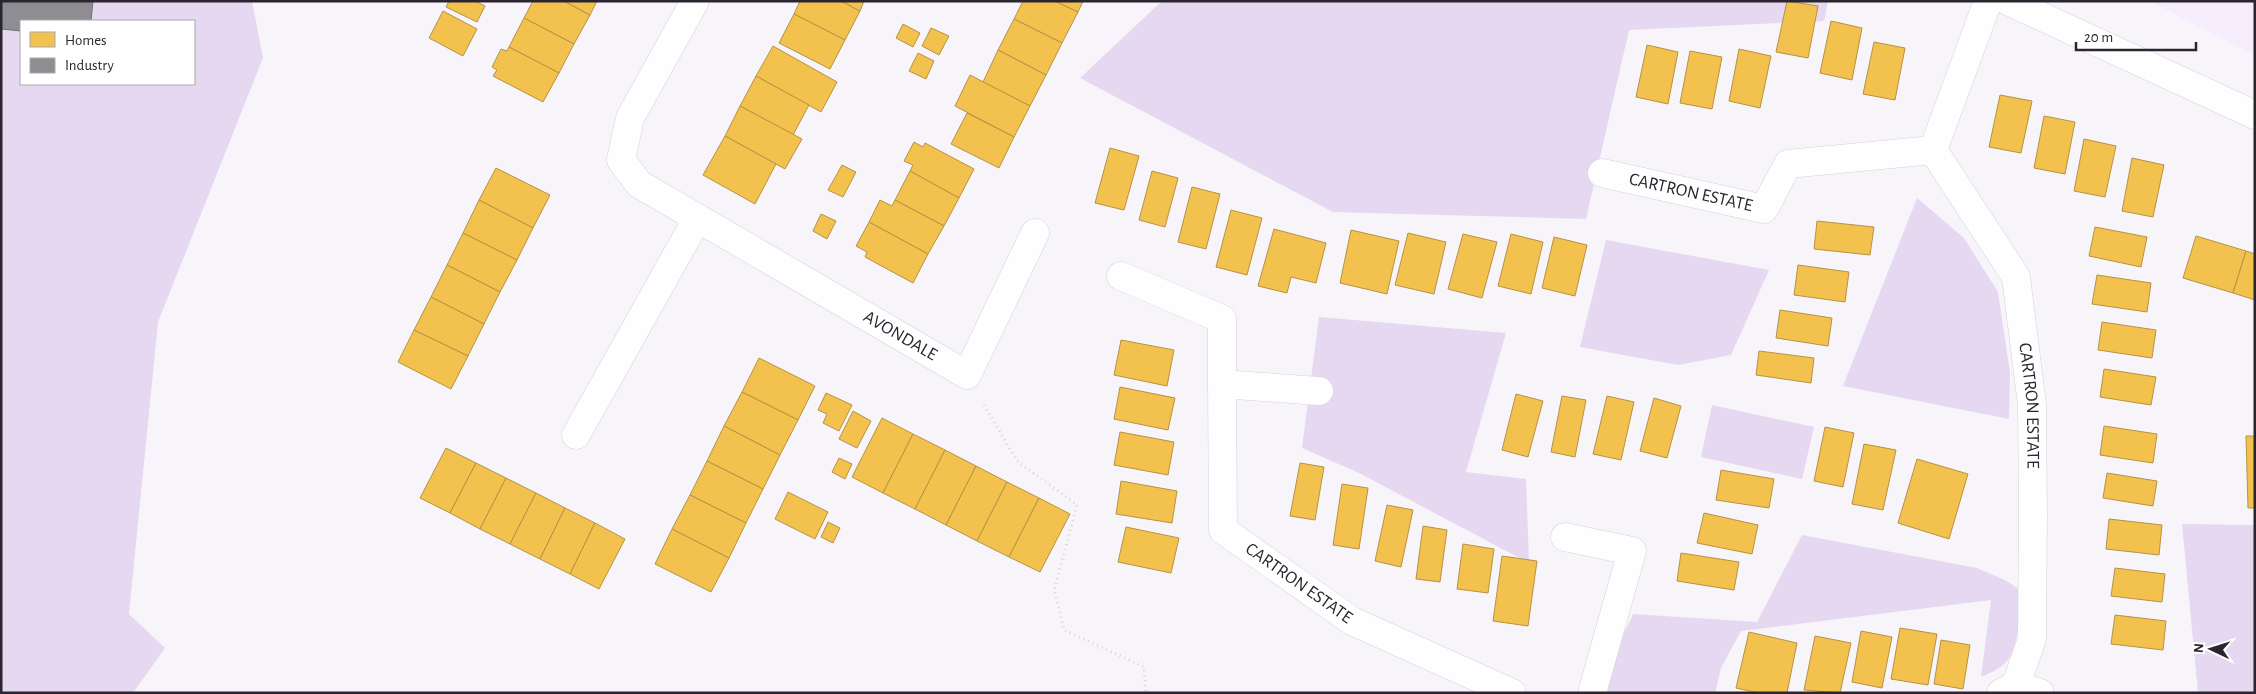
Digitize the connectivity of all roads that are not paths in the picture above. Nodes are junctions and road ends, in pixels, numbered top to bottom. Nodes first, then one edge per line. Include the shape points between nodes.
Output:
1 (695, 1) edge
2 (1988, 1) edge
3 (2008, 1) edge
4 (2255, 115) edge
5 (1933, 150) junction
6 (1602, 173) dead end
7 (697, 219) junction
8 (1035, 233) dead end
9 (1121, 276) dead end
10 (1222, 384) junction
11 (1319, 391) dead end
12 (576, 435) dead end
13 (1565, 537) dead end
14 (2019, 690) edge
15 (1512, 693) edge
16 (1592, 693) edge

1 - 7 street, AVONDALE via 630,118 621,160 638,184
2 - 5 street
3 - 4 street
5 - 6 street, CARTRON ESTATE via 1788,164 1764,209
5 - 14 street, CARTRON ESTATE via 2016,277 2032,405 2033,513 2032,639
7 - 8 street, AVONDALE via 967,375
7 - 12 street
9 - 10 street, CARTRON ESTATE via 1222,319
10 - 11 street
10 - 15 street, CARTRON ESTATE via 1223,530 1352,621
13 - 16 street via 1632,551

